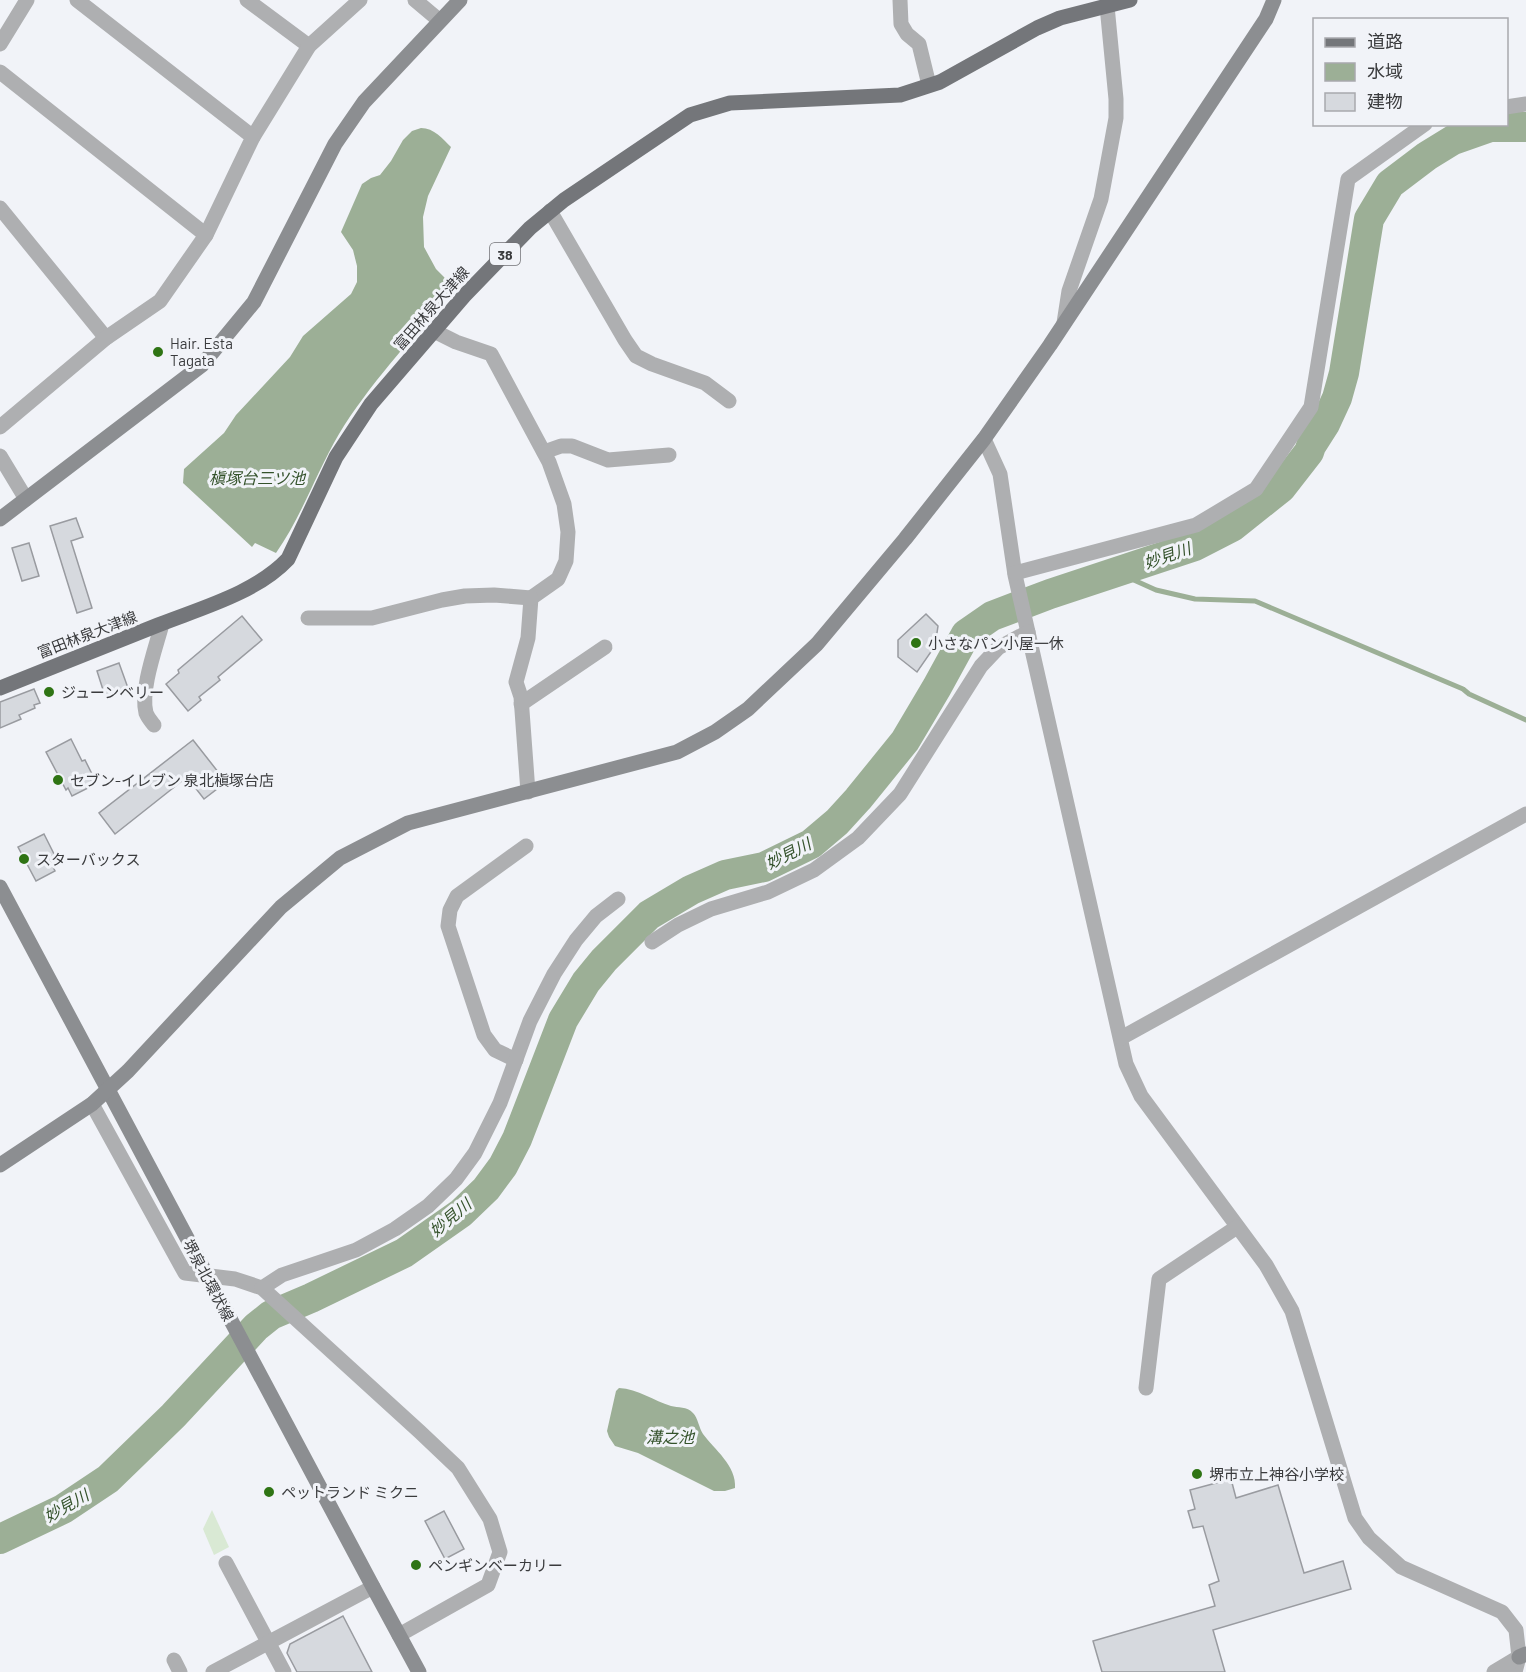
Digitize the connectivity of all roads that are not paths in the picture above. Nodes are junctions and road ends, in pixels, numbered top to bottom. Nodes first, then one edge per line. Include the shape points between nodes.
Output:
1 (27, 0) edge
2 (77, 0) edge
3 (247, 0) edge
4 (360, 0) edge
5 (415, 0) edge
6 (460, 0) edge
7 (900, 0) edge
8 (1130, 0) edge
9 (1274, 0) edge
10 (1107, 6) junction
11 (440, 21) junction
12 (0, 44) edge
13 (309, 46) junction
14 (0, 72) edge
15 (929, 85) junction
16 (1526, 104) edge
17 (1508, 107) edge
18 (1422, 126) edge
19 (253, 137) junction
20 (0, 208) edge
21 (550, 211) junction
22 (206, 235) junction
23 (1064, 323) junction
24 (434, 331) junction
25 (106, 338) junction
26 (729, 401) dead end
27 (0, 427) edge
28 (984, 439) junction
29 (544, 452) junction
30 (669, 455) dead end
31 (0, 456) edge
32 (26, 499) junction
33 (0, 519) edge
34 (1015, 574) junction
35 (531, 598) junction
36 (308, 618) dead end
37 (162, 624) junction
38 (1028, 631) junction
39 (604, 647) dead end
40 (0, 687) edge
41 (521, 704) junction
42 (154, 725) dead end
43 (528, 792) junction
44 (1526, 814) edge
45 (526, 846) dead end
46 (0, 887) edge
47 (618, 899) dead end
48 (652, 942) dead end
49 (1121, 1038) junction
50 (516, 1060) junction
51 (92, 1104) junction
52 (0, 1166) edge
53 (1237, 1227) junction
54 (262, 1288) junction
55 (1146, 1388) dead end
56 (226, 1563) dead end
57 (373, 1587) junction
58 (399, 1635) junction
59 (268, 1643) junction
60 (1520, 1661) edge
61 (213, 1672) edge
62 (284, 1672) edge
63 (419, 1672) edge
64 (1494, 1672) edge

1 - 12 street
2 - 19 street
3 - 13 street
4 - 13 street
5 - 11 street
6 - 11 street
7 - 15 street via 901,24 919,44
8 - 10 main road, 富田林泉大津線 / 38
9 - 23 street via 1266,19
10 - 15 main road, 富田林泉大津線 / 38 via 1044,24
10 - 23 street via 1116,118 1101,199 1069,291
11 - 32 street via 364,102 334,144 254,302 202,365
13 - 19 street
14 - 22 street
15 - 21 main road, 富田林泉大津線 / 38 via 900,95 730,103 690,115
16 - 17 street
18 - 34 street via 1348,179 1311,406 1256,489 1196,525
19 - 22 street
20 - 25 street
21 - 24 main road, 富田林泉大津線 / 38
21 - 26 street via 636,356 705,383
22 - 25 street via 160,301
23 - 28 street
24 - 29 street via 491,354
24 - 37 main road, 富田林泉大津線 / 38 via 371,404 336,457 288,559 259,583
25 - 27 street
28 - 34 street via 1000,474
28 - 43 street via 817,644 748,709 716,732 677,752
29 - 30 street via 572,446 608,460
29 - 35 street via 564,504 568,532 566,561 558,579
31 - 32 street
32 - 33 street
34 - 38 street
35 - 36 street via 465,596 372,618
35 - 41 street via 528,638 516,682
37 - 40 main road, 富田林泉大津線 / 38
37 - 42 street via 146,688 147,716
38 - 48 street via 998,648 981,666 900,794 858,838 814,870 768,892 711,909
38 - 49 street
39 - 41 street
41 - 43 street
43 - 51 street via 408,823 340,858 281,907
44 - 49 street
45 - 50 street via 457,896 448,926 484,1035 495,1050
46 - 57 street, 堺泉北環状線
47 - 50 street via 596,915 554,974
49 - 53 street via 1126,1064 1141,1096
50 - 54 street via 475,1153 456,1179 428,1206 356,1250 282,1275
51 - 52 street
51 - 54 street via 185,1273 235,1279
53 - 55 street via 1159,1279
53 - 60 street via 1266,1265 1292,1311 1355,1518 1369,1538 1401,1567 1502,1612 1516,1630
54 - 58 street via 458,1468 490,1519 500,1552 488,1585
56 - 59 street
57 - 58 street, 堺泉北環状線
57 - 59 street
58 - 63 street, 堺泉北環状線
59 - 61 street
59 - 62 street
60 - 64 street

